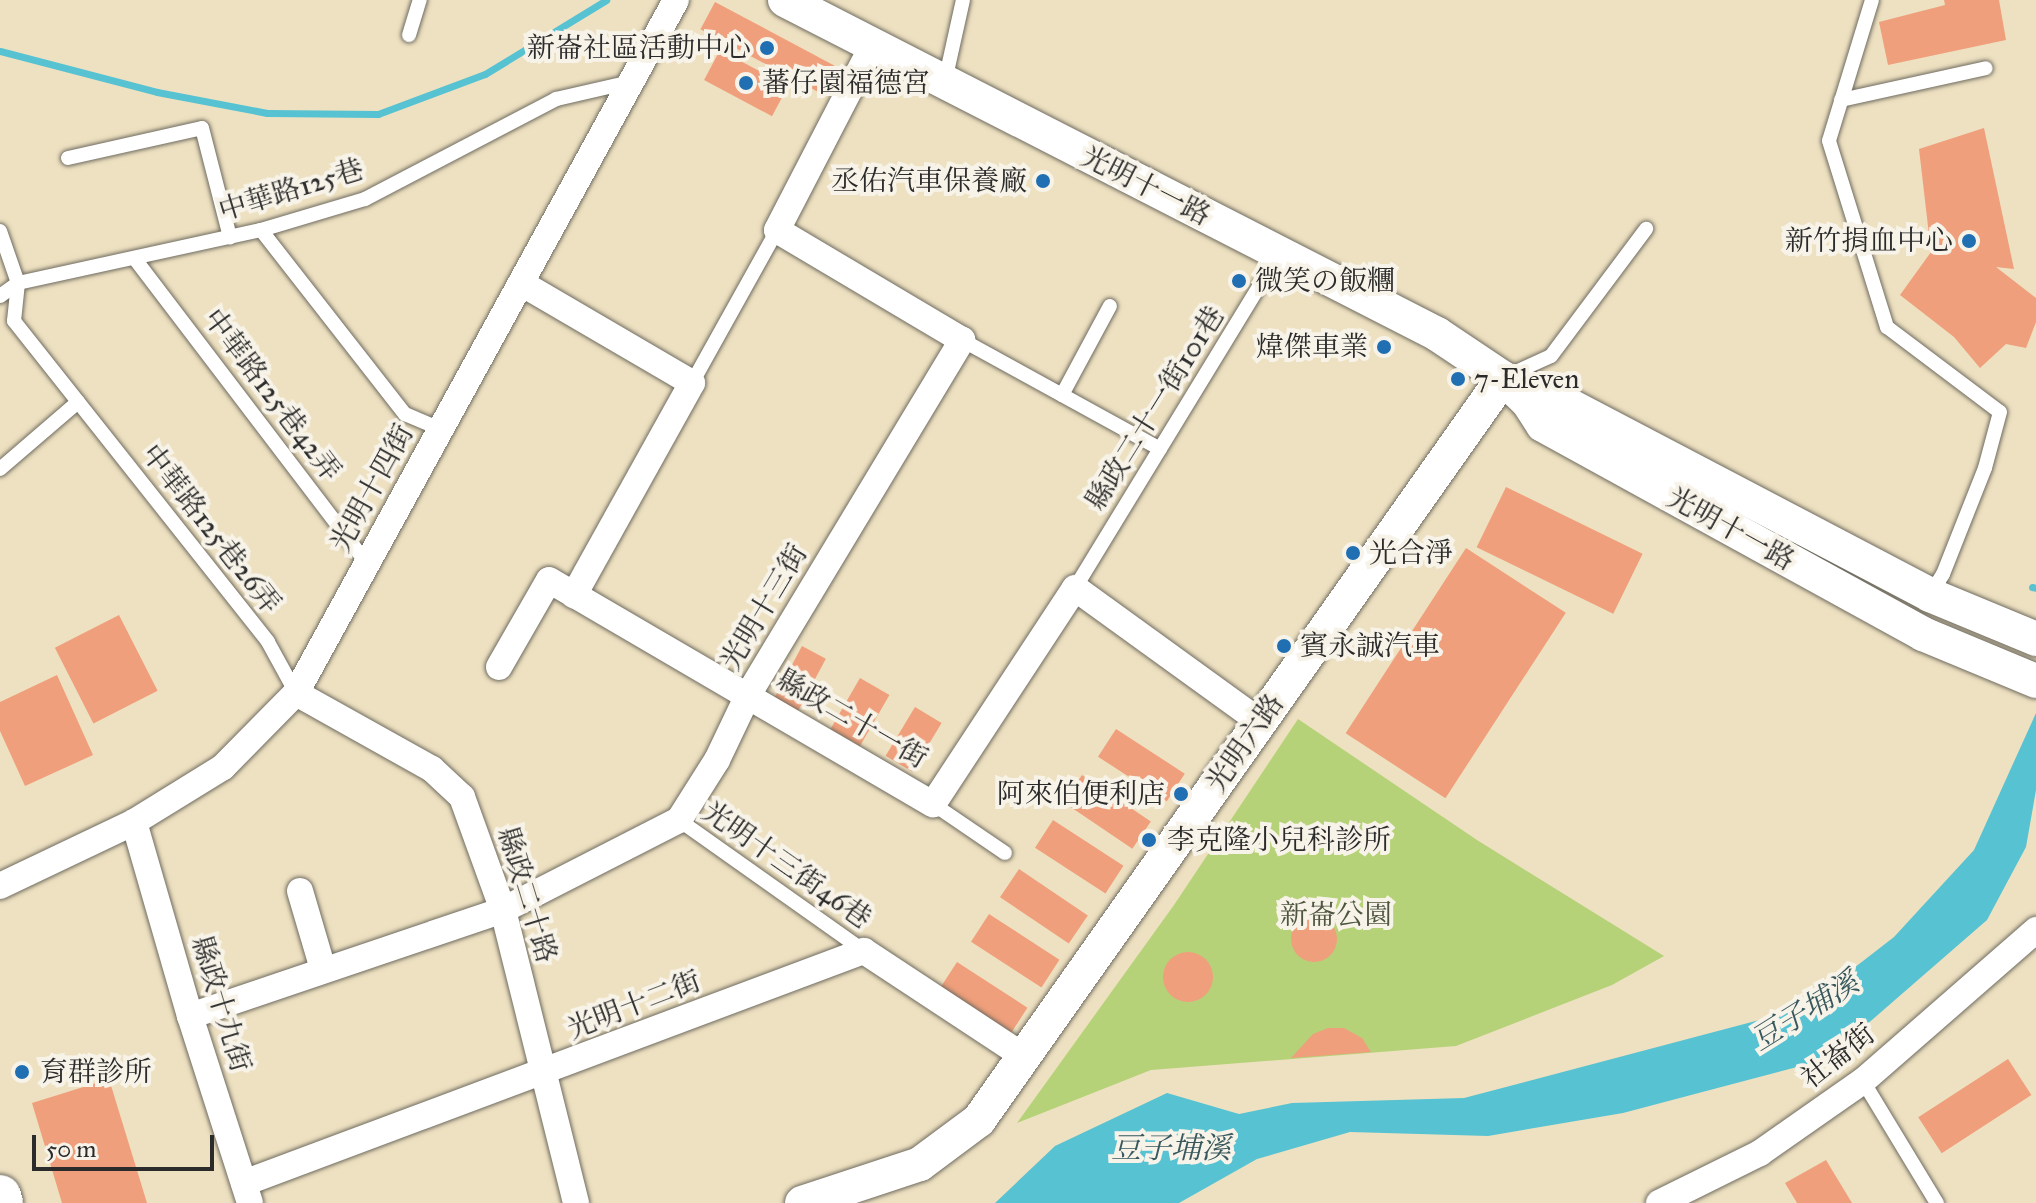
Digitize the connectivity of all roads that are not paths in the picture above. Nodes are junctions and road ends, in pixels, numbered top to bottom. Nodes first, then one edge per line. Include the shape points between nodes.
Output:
1 (420, 0) edge
2 (676, 0) edge
3 (786, 0) edge
4 (963, 0) edge
5 (1872, 0) edge
6 (409, 35) dead end
7 (873, 45) junction
8 (1986, 68) dead end
9 (945, 81) junction
10 (630, 82) junction
11 (1841, 100) junction
12 (68, 158) dead end
13 (1646, 229) dead end
14 (261, 230) junction
15 (777, 230) junction
16 (0, 231) edge
17 (230, 237) junction
18 (1278, 255) junction
19 (135, 259) junction
20 (18, 283) junction
21 (521, 283) junction
22 (0, 296) edge
23 (1110, 306) dead end
24 (962, 340) junction
25 (1503, 378) junction
26 (692, 383) junction
27 (1062, 395) junction
28 (78, 402) junction
29 (440, 429) junction
30 (1160, 449) junction
31 (0, 469) edge
32 (367, 564) junction
33 (1075, 588) junction
34 (574, 595) junction
35 (1930, 595) junction
36 (2036, 639) edge
37 (499, 667) dead end
38 (2036, 681) edge
39 (296, 693) junction
40 (748, 695) junction
41 (1260, 722) junction
42 (933, 804) junction
43 (679, 820) junction
44 (134, 822) junction
45 (1005, 853) dead end
46 (0, 886) edge
47 (300, 891) dead end
48 (503, 910) junction
49 (2036, 930) edge
50 (864, 951) junction
51 (323, 969) junction
52 (190, 1016) junction
53 (1025, 1057) junction
54 (542, 1074) junction
55 (1863, 1081) junction
56 (247, 1193) edge
57 (0, 1196) edge
58 (2, 1203) edge
59 (576, 1203) edge
60 (802, 1203) edge
61 (1659, 1203) edge
62 (1937, 1203) edge

1 - 6 lane
2 - 10 street, 光明十四街
3 - 7 street, 光明十一路
4 - 9 lane
5 - 11 lane
7 - 9 street, 光明十一路
7 - 15 street
8 - 11 lane
9 - 18 street, 光明十一路
10 - 14 lane, 中華路125巷 via 556,99 365,199
10 - 21 street, 光明十四街
11 - 35 lane via 1829,141 1887,327 2000,412 1985,468
12 - 17 lane via 202,128
13 - 25 lane via 1551,356
14 - 17 lane, 中華路125巷
14 - 29 lane via 405,414
15 - 24 street
15 - 26 lane
16 - 20 lane
17 - 19 lane, 中華路125巷
18 - 25 street, 光明十一路 via 1437,334
18 - 30 lane, 縣政二十一街101巷
19 - 20 lane, 中華路125巷
19 - 32 lane, 中華路125巷42弄
20 - 22 lane, 中華路125巷
20 - 28 lane, 中華路125巷26弄 via 14,321
21 - 26 street
21 - 29 street, 光明十四街
23 - 27 lane
24 - 27 lane
24 - 40 street, 光明十三街
25 - 35 street, 光明十一路 via 1559,400
25 - 38 street, 光明十一路 via 1543,425 1923,634
25 - 41 street, 光明六路
26 - 34 street
27 - 30 lane
28 - 31 lane
28 - 39 lane, 中華路125巷26弄 via 268,642
29 - 32 street, 光明十四街
30 - 33 lane, 縣政二十一街101巷
32 - 39 street, 光明十四街
33 - 41 street
33 - 42 street, 縣政二十一街
34 - 37 street, 縣政二十一街 via 549,580
34 - 40 street, 縣政二十一街
35 - 36 street, 光明十一路
39 - 44 street, 光明十四街 via 223,767
39 - 48 street, 縣政二十路 via 432,769 462,797
40 - 42 street, 縣政二十一街
40 - 43 street, 光明十三街 via 717,760
41 - 53 street, 光明六路
42 - 45 lane
43 - 48 street
43 - 50 lane, 光明十三街46巷
44 - 46 street, 光明十四街
44 - 52 street, 縣政十九街
47 - 51 street
48 - 51 street
48 - 54 street, 縣政二十路
49 - 55 street, 社崙街
50 - 53 street
50 - 54 street, 光明十二街
51 - 52 street
52 - 56 street, 縣政十九街
53 - 60 street, 光明六路 via 979,1120 920,1164
54 - 56 street, 光明十二街
54 - 59 street, 縣政二十路
55 - 61 street, 社崙街 via 1760,1153
55 - 62 lane
57 - 58 main road

